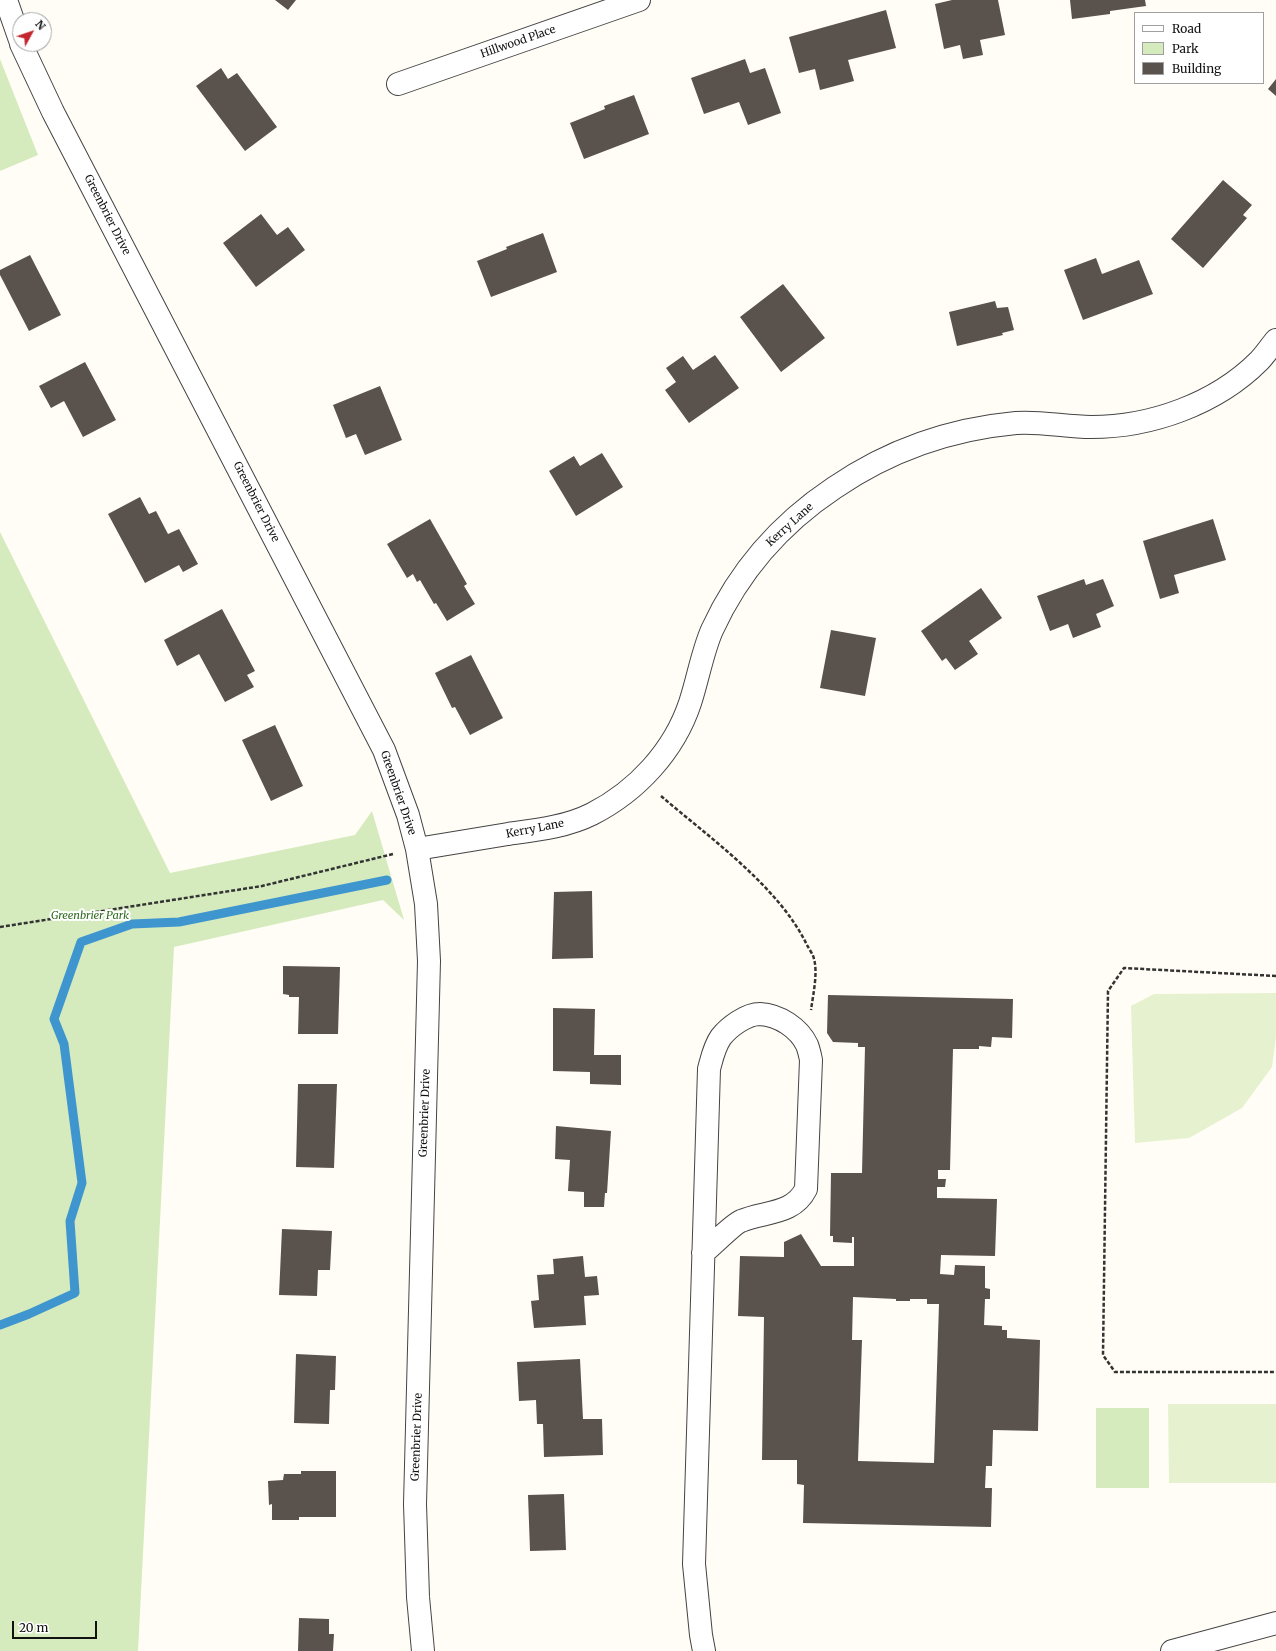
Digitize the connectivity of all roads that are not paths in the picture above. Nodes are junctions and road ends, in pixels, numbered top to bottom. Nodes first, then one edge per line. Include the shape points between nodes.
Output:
1 (6, 0) edge
2 (639, 0) edge
3 (12, 17) edge
4 (25, 52) edge
5 (398, 84) dead end
6 (1276, 340) edge
7 (417, 849) junction
8 (703, 1254) junction
9 (1276, 1623) edge
10 (423, 1651) edge
11 (704, 1651) edge
12 (1172, 1651) edge

1 - 3 street
2 - 5 street, Hillwood Place
4 - 7 street, Greenbrier Drive via 57,119 384,750 408,814
6 - 7 street, Kerry Lane via 1258,361 1228,386 1193,406 1163,417 1123,425 1092,427 1018,422 969,430 921,443 875,463 833,489 795,518 757,555 732,592 711,632 690,704 676,736 642,780 614,802 590,815 556,827
7 - 10 street, Greenbrier Drive via 426,904 429,961 415,1504 418,1597
8 - 8 street via 740,1221 785,1209 801,1198 806,1189 811,1060 807,1045 799,1032 786,1021 771,1016 759,1014 747,1018 730,1028 714,1049 709,1069
8 - 11 street via 694,1564
9 - 12 street

